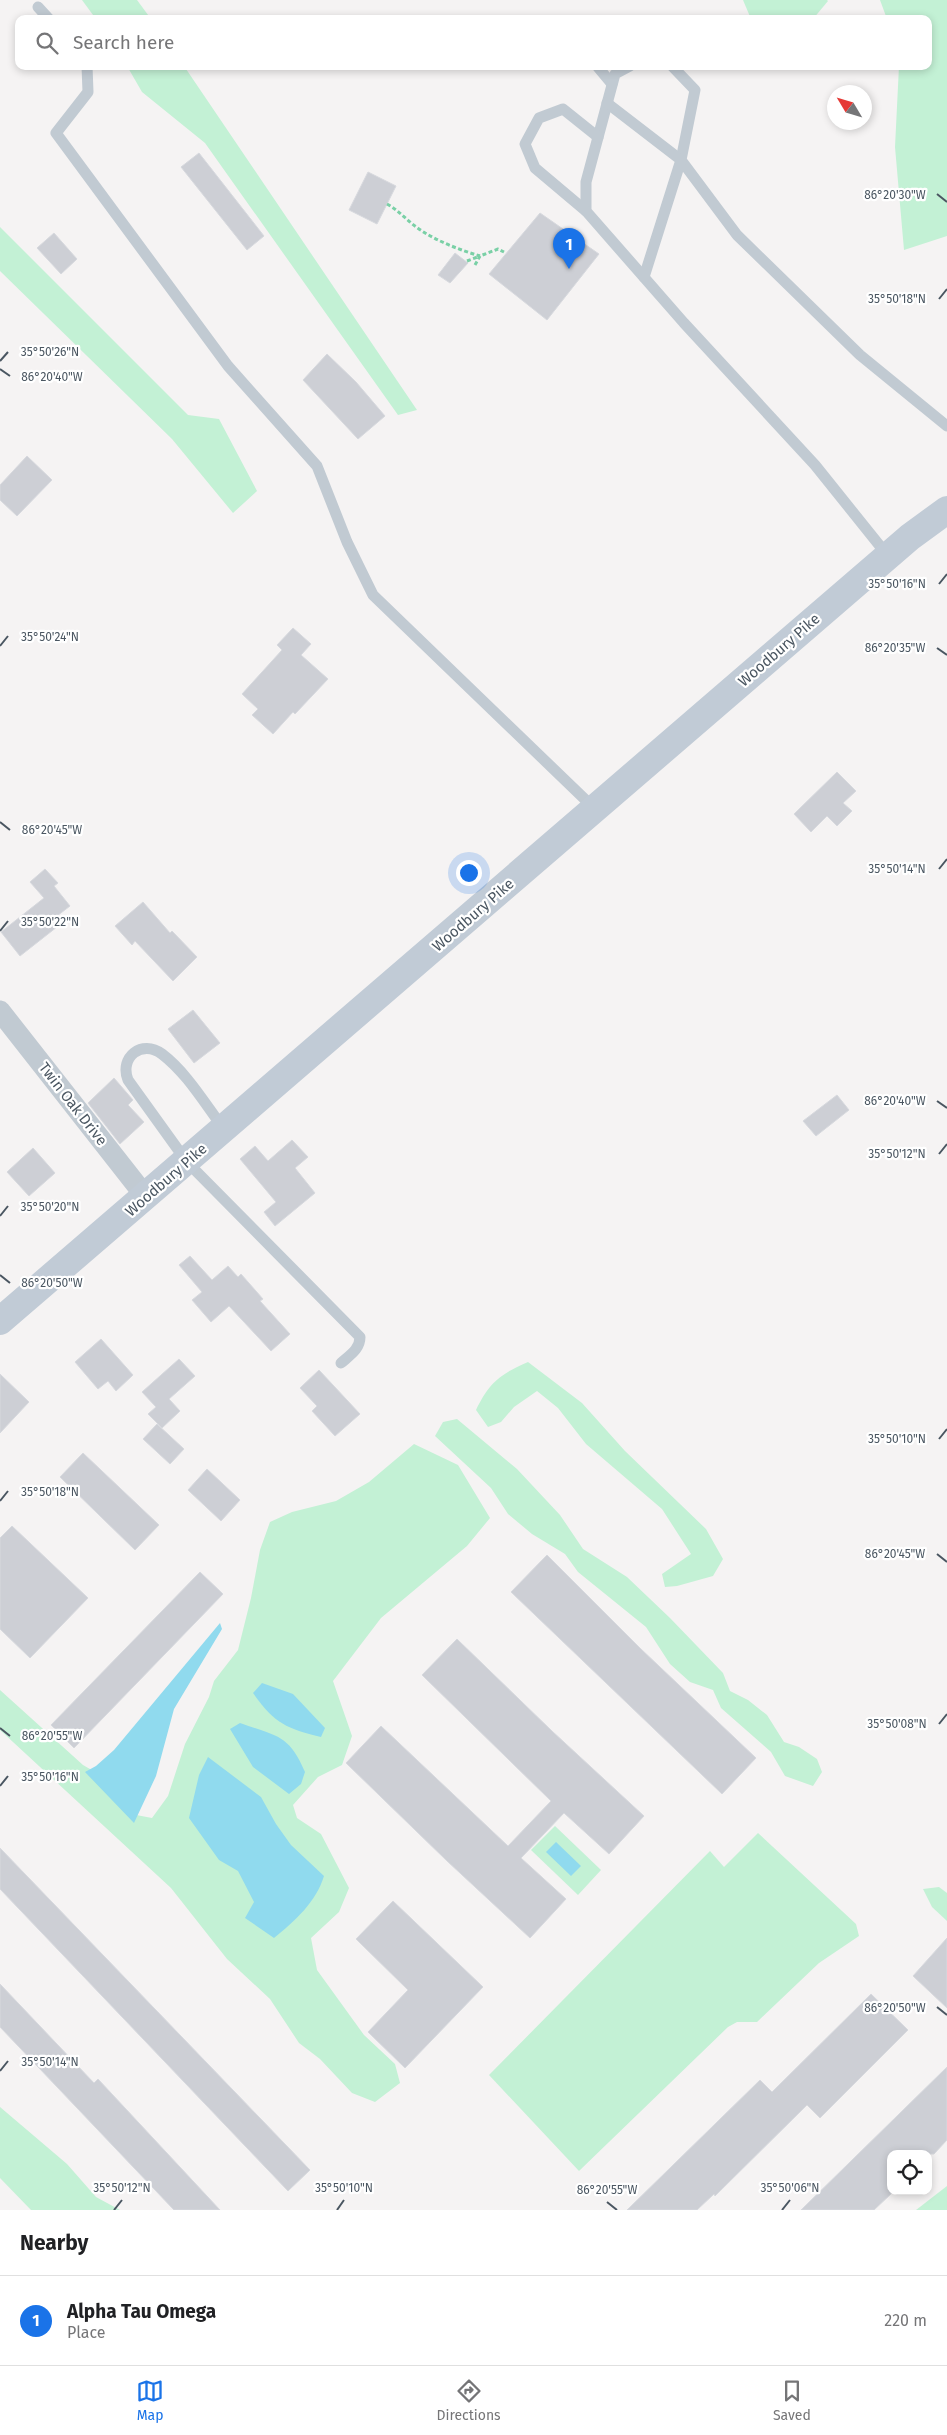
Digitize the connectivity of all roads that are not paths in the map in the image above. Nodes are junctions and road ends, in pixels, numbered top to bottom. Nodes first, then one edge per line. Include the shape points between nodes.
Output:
1 (38, 7) dead end
2 (45, 15) edge
3 (87, 70) edge
4 (600, 70) edge
5 (622, 70) edge
6 (676, 70) edge
7 (612, 84) junction
8 (607, 103) junction
9 (598, 137) junction
10 (681, 160) junction
11 (586, 211) junction
12 (644, 278) junction
13 (947, 426) edge
14 (947, 510) edge
15 (888, 556) junction
16 (595, 809) junction
17 (0, 1011) edge
18 (225, 1129) junction
19 (187, 1162) junction
20 (146, 1197) junction
21 (0, 1321) edge
22 (340, 1362) dead end

1 - 2 lane
3 - 16 lane via 88,92 56,133 228,366 317,466 347,542 373,595
4 - 7 lane
5 - 7 lane via 615,74
6 - 10 lane via 695,90
7 - 8 lane
8 - 9 lane
8 - 10 lane
9 - 11 lane via 586,182
9 - 11 lane via 563,109 539,118 525,144 536,168
10 - 12 lane
10 - 13 lane via 737,235 860,355
11 - 12 lane
12 - 15 lane via 814,466
14 - 15 street, Woodbury Pike
15 - 16 street, Woodbury Pike
16 - 18 street, Woodbury Pike
17 - 20 street, Twin Oak Drive
18 - 19 street, Woodbury Pike
18 - 19 lane via 162,1053 141,1048 127,1059 125,1071 128,1080
19 - 20 street, Woodbury Pike
19 - 22 lane via 360,1337 355,1351
20 - 21 street, Woodbury Pike

